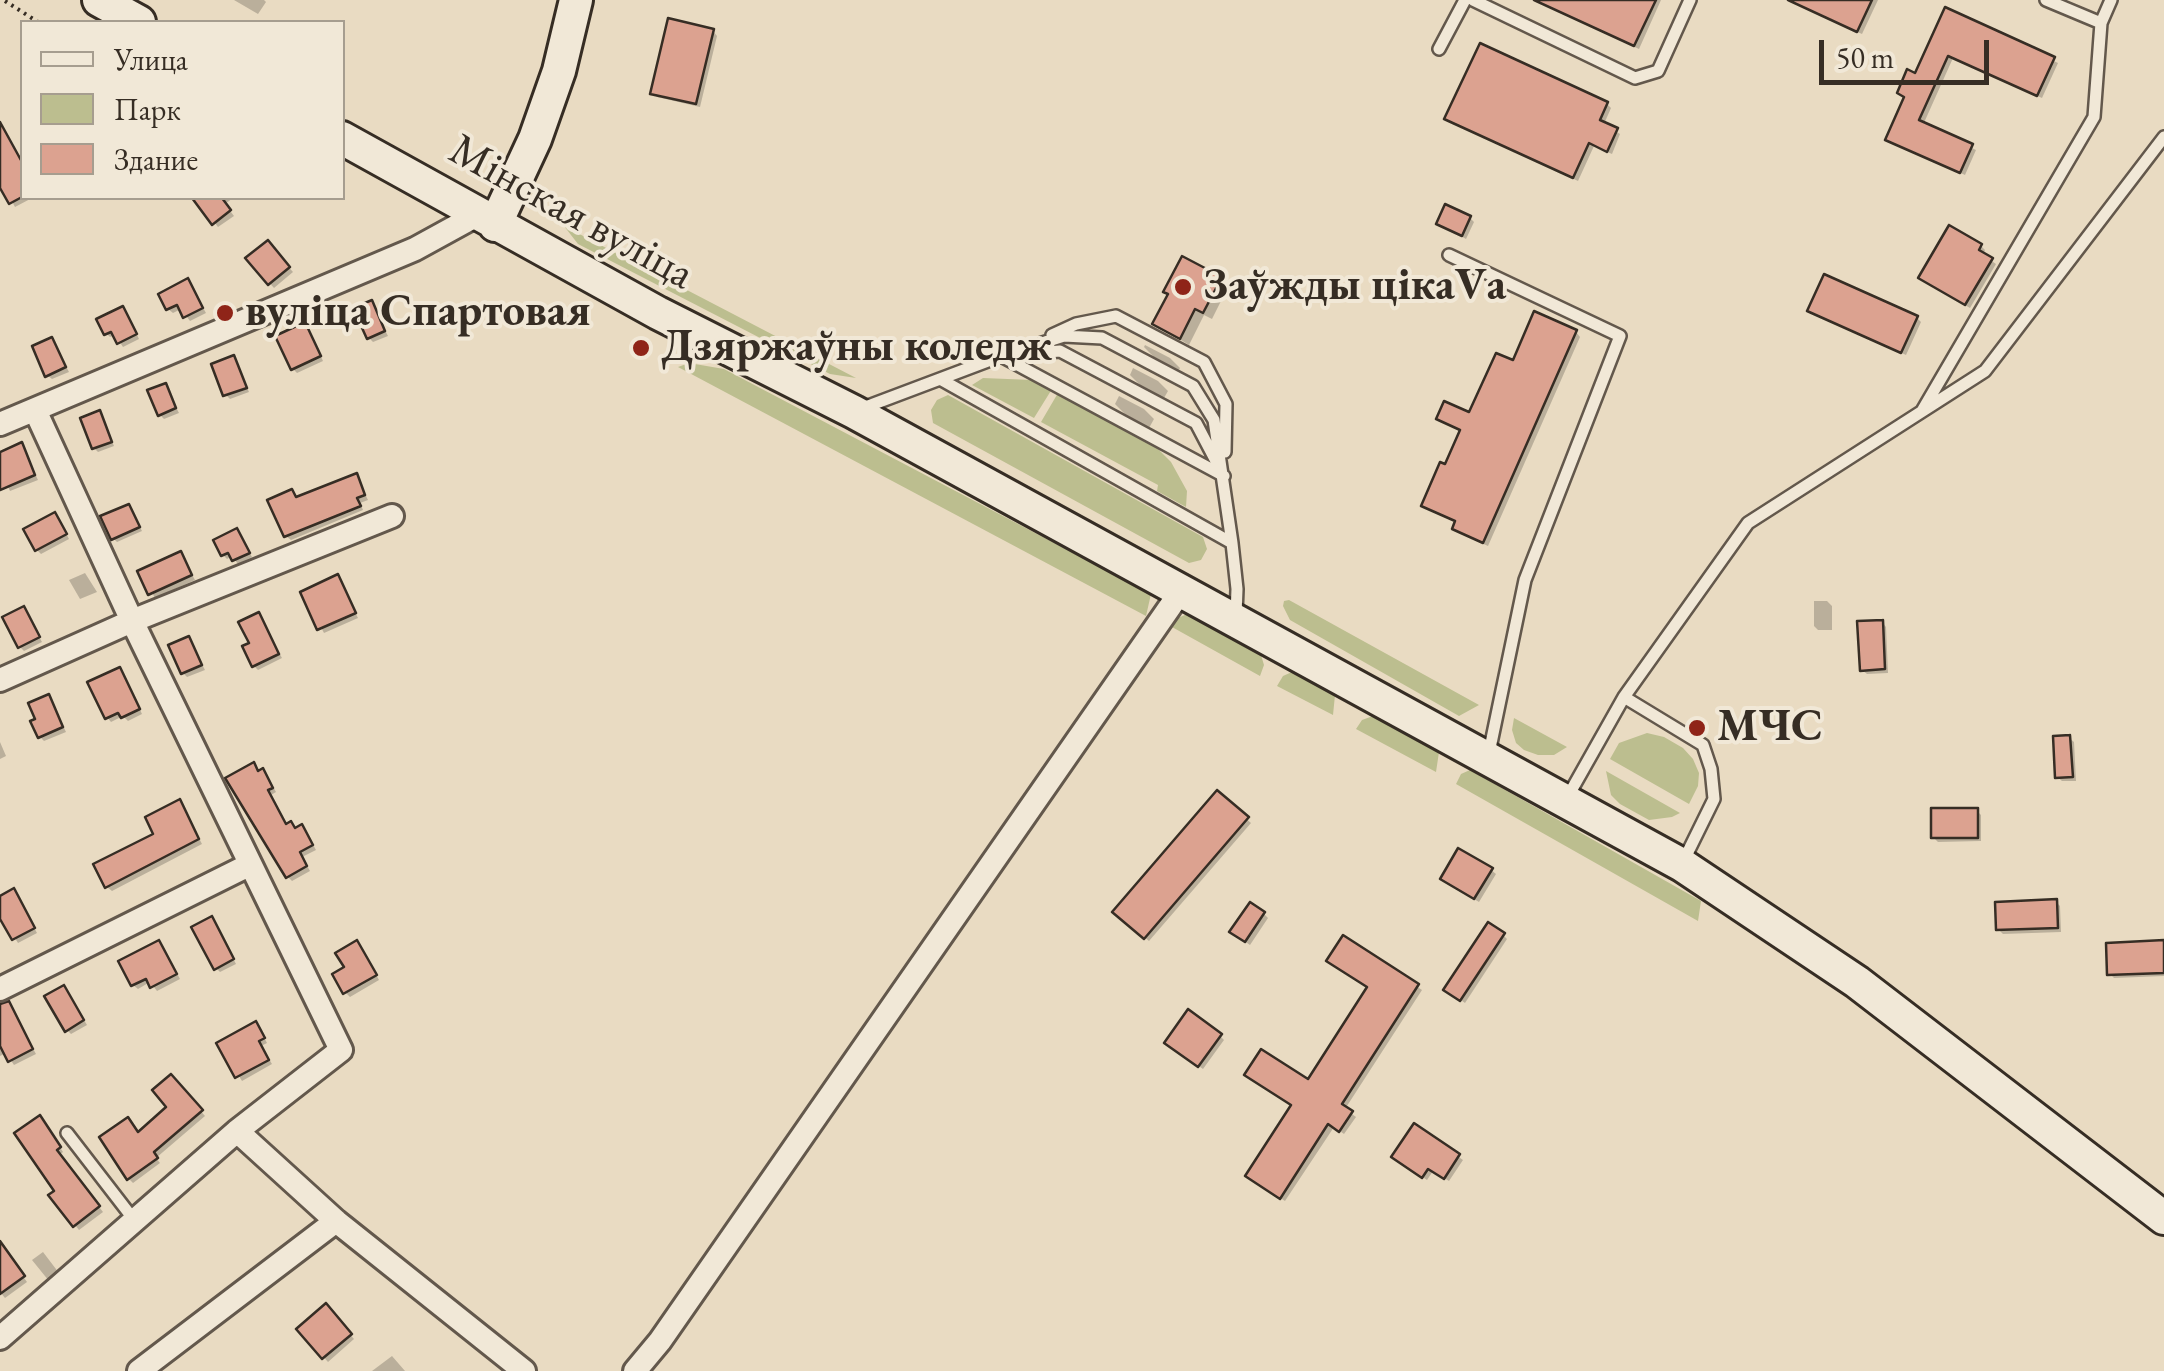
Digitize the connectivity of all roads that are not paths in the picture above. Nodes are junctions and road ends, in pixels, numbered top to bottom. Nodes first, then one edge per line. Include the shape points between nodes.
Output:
1 (99, 0) edge
2 (576, 0) edge
3 (1465, 0) edge
4 (1473, 0) edge
5 (1690, 0) edge
6 (2046, 0) edge
7 (2111, 0) edge
8 (134, 20) edge
9 (2101, 23) junction
10 (1439, 49) dead end
11 (2164, 137) edge
12 (345, 140) edge
13 (486, 220) junction
14 (1449, 256) dead end
15 (1001, 356) junction
16 (940, 379) junction
17 (34, 410) junction
18 (854, 412) junction
19 (1920, 415) junction
20 (0, 424) edge
21 (1224, 476) junction
22 (392, 516) dead end
23 (1232, 543) junction
24 (1181, 592) junction
25 (1236, 619) junction
26 (132, 622) junction
27 (0, 680) edge
28 (1624, 697) junction
29 (1488, 757) junction
30 (1565, 801) junction
31 (249, 866) junction
32 (1682, 866) junction
33 (0, 989) edge
34 (237, 1131) junction
35 (67, 1133) dead end
36 (128, 1212) dead end
37 (2164, 1218) edge
38 (336, 1220) junction
39 (0, 1338) edge
40 (140, 1371) edge
41 (524, 1371) edge
42 (635, 1371) edge

1 - 8 street
2 - 13 street via 536,138
3 - 10 lane
4 - 5 lane via 1635,78 1658,71
6 - 9 lane
7 - 9 lane
9 - 19 lane via 2094,118
11 - 19 lane via 1986,371
12 - 13 street, Мінская вуліца
13 - 17 street
13 - 18 street, Мінская вуліца
14 - 29 lane via 1620,336 1525,580
15 - 16 lane
15 - 21 lane
15 - 21 lane via 1060,352 1196,423
15 - 21 lane via 1064,336 1102,338 1193,386 1214,420
15 - 21 lane via 1076,324 1116,316 1204,362 1226,404
16 - 18 lane
16 - 23 lane
17 - 20 street
17 - 26 street
18 - 24 street, Мінская вуліца
19 - 28 lane via 1748,523
21 - 23 lane
22 - 26 street
23 - 25 lane
24 - 25 street, Мінская вуліца
24 - 42 street
25 - 29 street, Мінская вуліца
26 - 27 street
26 - 31 street
28 - 30 lane
28 - 32 lane via 1703,744 1714,798
29 - 30 street, Мінская вуліца
30 - 32 street, Мінская вуліца
31 - 33 street
31 - 34 street via 340,1050
32 - 37 street, Мінская вуліца via 1857,982
34 - 38 street
34 - 39 street
35 - 36 lane
38 - 40 street
38 - 41 street

